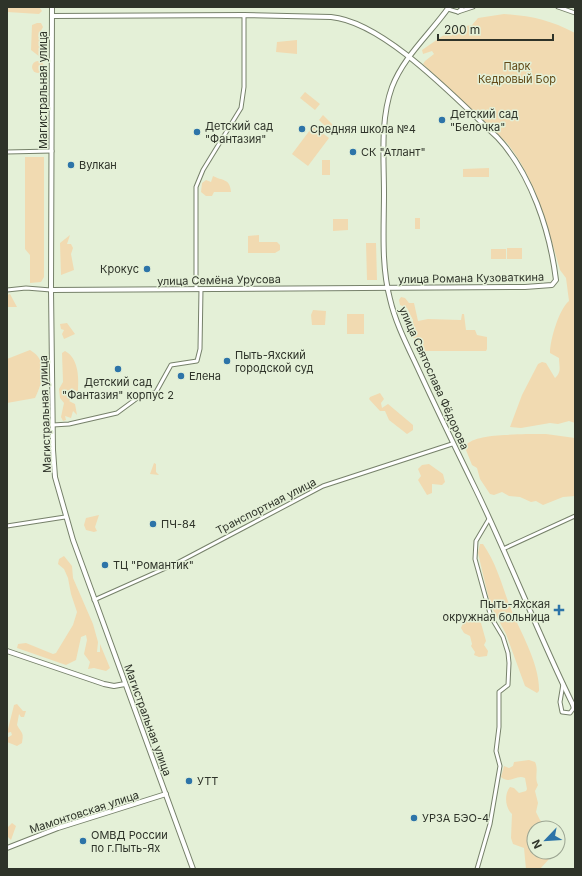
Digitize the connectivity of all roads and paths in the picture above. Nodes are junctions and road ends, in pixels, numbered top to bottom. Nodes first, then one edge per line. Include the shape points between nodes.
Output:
1 (52, 7) edge
2 (463, 7) edge
3 (473, 7) edge
4 (558, 7) edge
5 (449, 8) edge
6 (458, 12) junction
7 (575, 13) edge
8 (52, 16) junction
9 (244, 16) junction
10 (409, 57) junction
11 (52, 151) junction
12 (7, 152) edge
13 (388, 288) junction
14 (198, 289) junction
15 (7, 290) edge
16 (51, 290) junction
17 (53, 425) junction
18 (452, 444) junction
19 (575, 516) edge
20 (65, 517) junction
21 (489, 519) junction
22 (7, 526) edge
23 (503, 550) junction
24 (94, 600) junction
25 (7, 651) edge
26 (562, 683) junction
27 (125, 684) junction
28 (573, 705) joint
29 (166, 794) junction
30 (7, 848) edge
31 (193, 869) edge
32 (477, 869) edge

1 - 8 street, Магистральная улица
2 - 6 street
3 - 6 street
4 - 7 street
5 - 6 street
5 - 10 street, улица Святослава Фёдорова
8 - 9 street, улица Романа Кузоваткина
8 - 11 street, Магистральная улица
9 - 10 street, улица Романа Кузоваткина via 342,18 368,30
9 - 14 street via 243,103 237,118 200,175 196,187
10 - 13 street, улица Святослава Фёдорова via 393,86 384,130 384,247
10 - 13 street, улица Романа Кузоваткина via 497,137 512,156 537,202 556,280 552,285 525,287
11 - 12 street
11 - 16 street, Магистральная улица
13 - 14 street, улица Семёна Урусова
13 - 18 street, улица Святослава Фёдорова via 396,318
14 - 16 street, улица Семёна Урусова
14 - 17 street via 200,349 197,361 171,365 156,392 136,399 119,412 69,424
15 - 16 street
16 - 17 street, Магистральная улица
17 - 20 street, Магистральная улица via 55,477
18 - 21 street, улица Святослава Фёдорова
18 - 24 street, Транспортная улица via 324,486 177,563
19 - 23 street
20 - 22 street
20 - 24 street, Магистральная улица
21 - 23 street, улица Святослава Фёдорова
21 - 32 street via 476,541 475,559 489,611 503,637 509,663 507,686 499,692 496,751 500,766 490,824
23 - 26 street, улица Святослава Фёдорова
24 - 27 street, Магистральная улица
25 - 27 street via 104,684
26 - 28 street, улица Святослава Фёдорова
26 - 28 street via 562,712 570,713
27 - 29 street, Магистральная улица
29 - 30 street, Мамонтовская улица via 58,828
29 - 31 street, Магистральная улица

